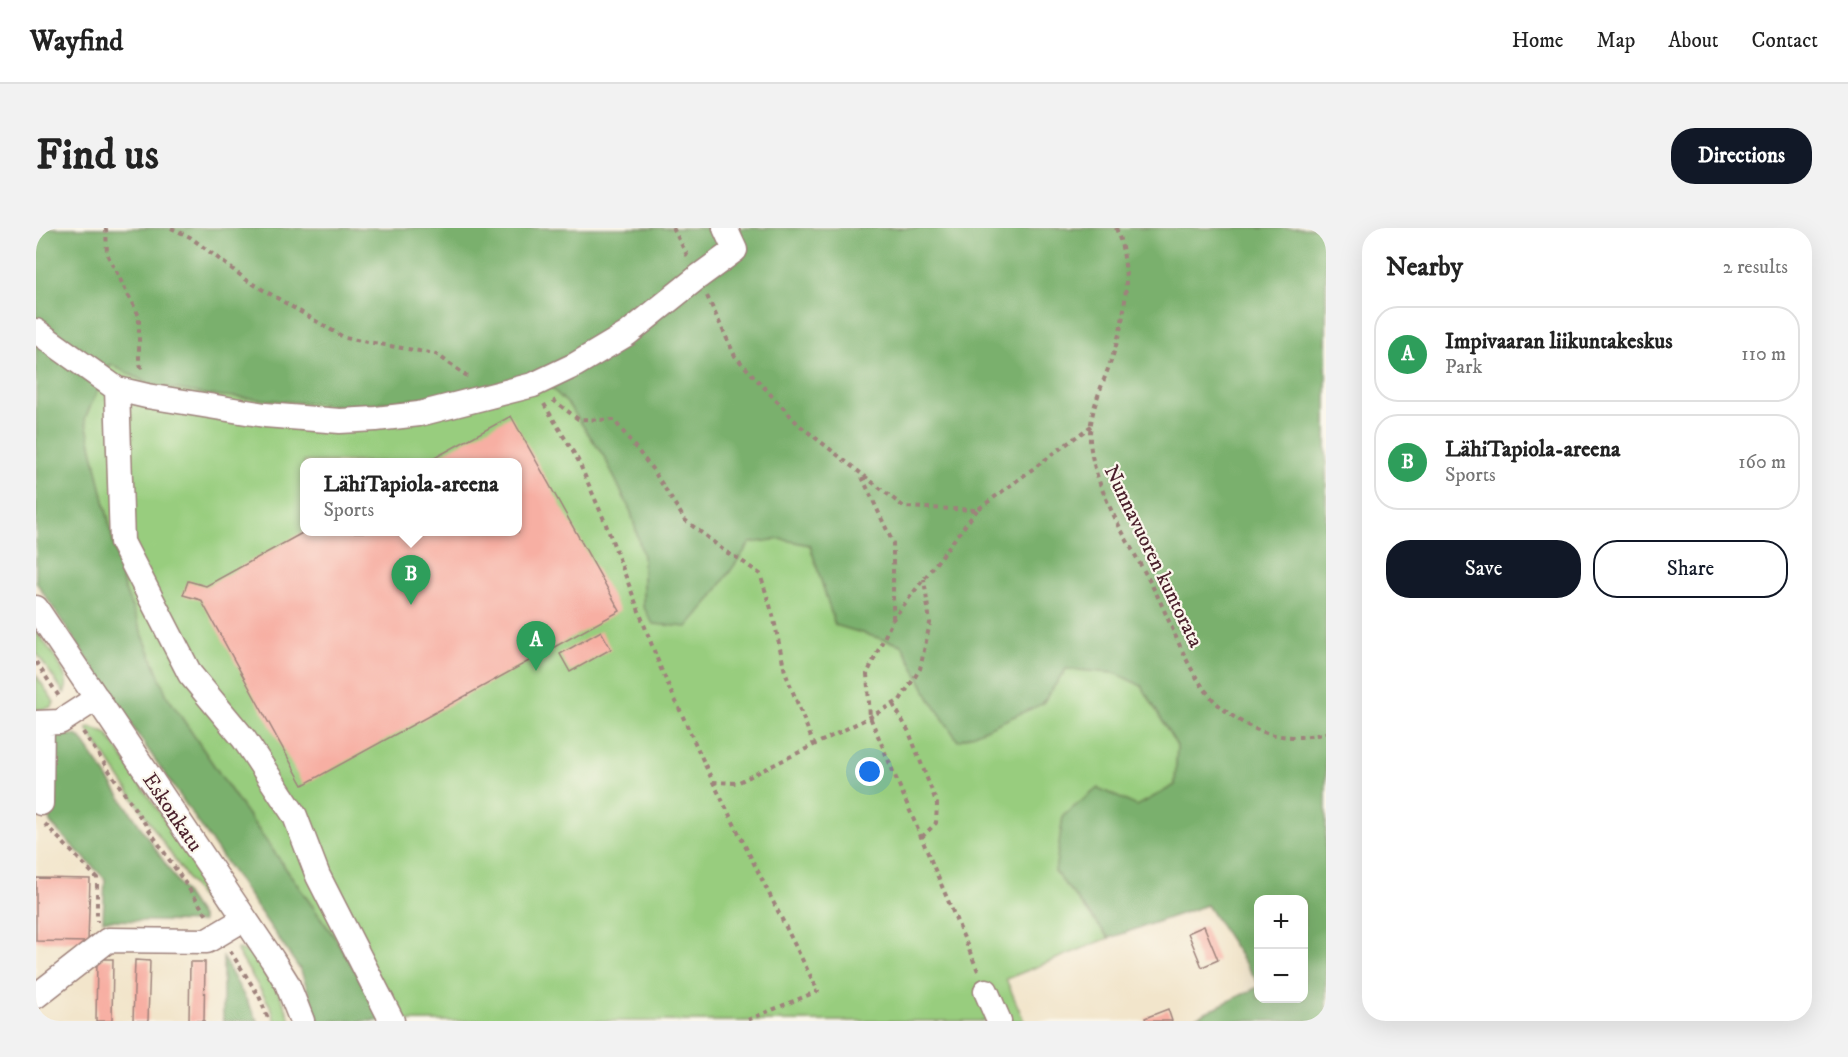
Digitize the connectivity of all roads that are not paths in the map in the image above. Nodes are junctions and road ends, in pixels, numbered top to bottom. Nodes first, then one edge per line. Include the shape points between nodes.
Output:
1 (725, 228) edge
2 (36, 331) edge
3 (117, 388) junction
4 (36, 608) edge
5 (97, 698) junction
6 (39, 723) edge
7 (41, 803) road end
8 (244, 919) junction
9 (986, 991) road end
10 (36, 996) edge
11 (302, 1021) edge
12 (392, 1021) edge
13 (999, 1021) edge

1 - 3 street via 735,250 627,334 533,385 419,414 340,421 265,415
2 - 3 street
3 - 12 street via 122,542 190,674 244,739 295,816 318,876
4 - 5 street, Eskonkatu
5 - 6 street via 60,722
5 - 8 street, Eskonkatu
6 - 7 street
8 - 10 street via 207,941 108,940
8 - 11 street, Eskonkatu via 287,983
9 - 13 street

